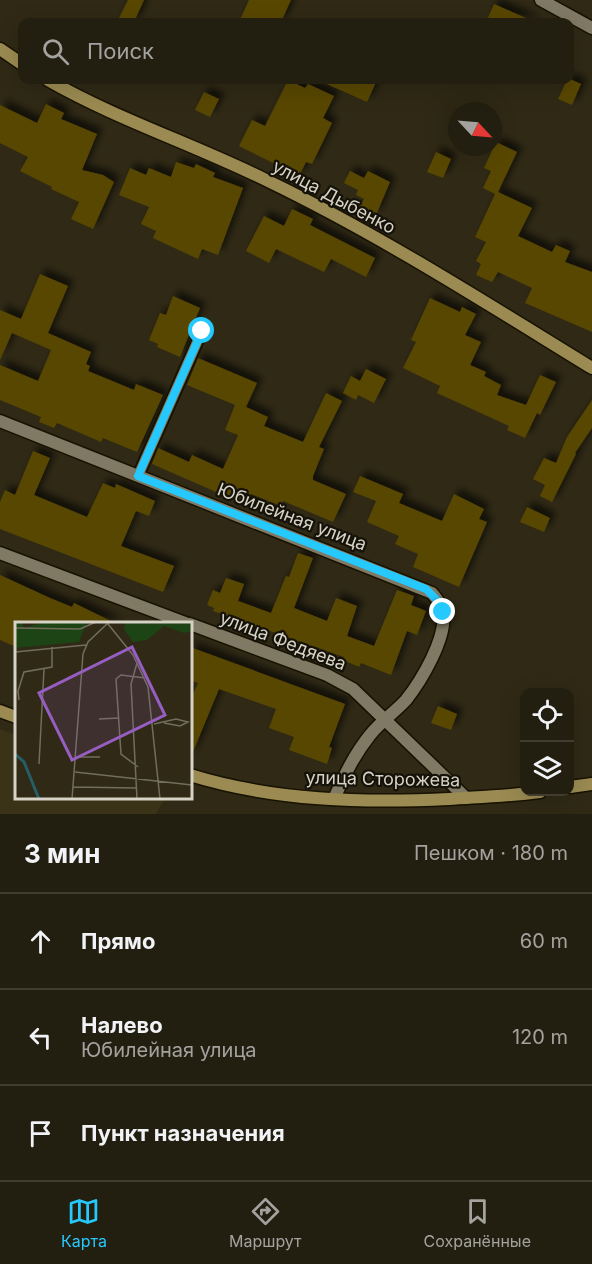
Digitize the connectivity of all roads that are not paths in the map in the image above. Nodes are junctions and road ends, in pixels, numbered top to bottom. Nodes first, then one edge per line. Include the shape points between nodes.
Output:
1 (541, 0) edge
2 (574, 18) edge
3 (574, 18) edge
4 (592, 28) edge
5 (1, 51) edge
6 (18, 62) edge
7 (56, 84) edge
8 (202, 331) dead end
9 (592, 368) edge
10 (0, 421) edge
11 (138, 476) junction
12 (0, 553) edge
13 (184, 622) edge
14 (192, 625) edge
15 (0, 711) edge
16 (15, 717) edge
17 (385, 720) junction
18 (192, 775) edge
19 (592, 784) edge
20 (574, 786) edge
21 (520, 794) edge
22 (466, 798) junction
23 (334, 799) junction

1 - 2 street
3 - 4 street
5 - 6 main road
7 - 9 main road, улица Дыбенко via 317,206
8 - 11 lane
10 - 11 street, Юбилейная улица
11 - 17 street, Юбилейная улица via 432,593 443,612 439,640 416,687
12 - 13 street, улица Федяева
14 - 17 street, улица Федяева via 339,681
15 - 16 main road
17 - 22 street, улица Федяева
17 - 23 street via 346,769
18 - 23 main road, улица Сторожева via 260,791
19 - 20 main road
21 - 22 main road, улица Сторожева
22 - 23 main road, улица Сторожева

